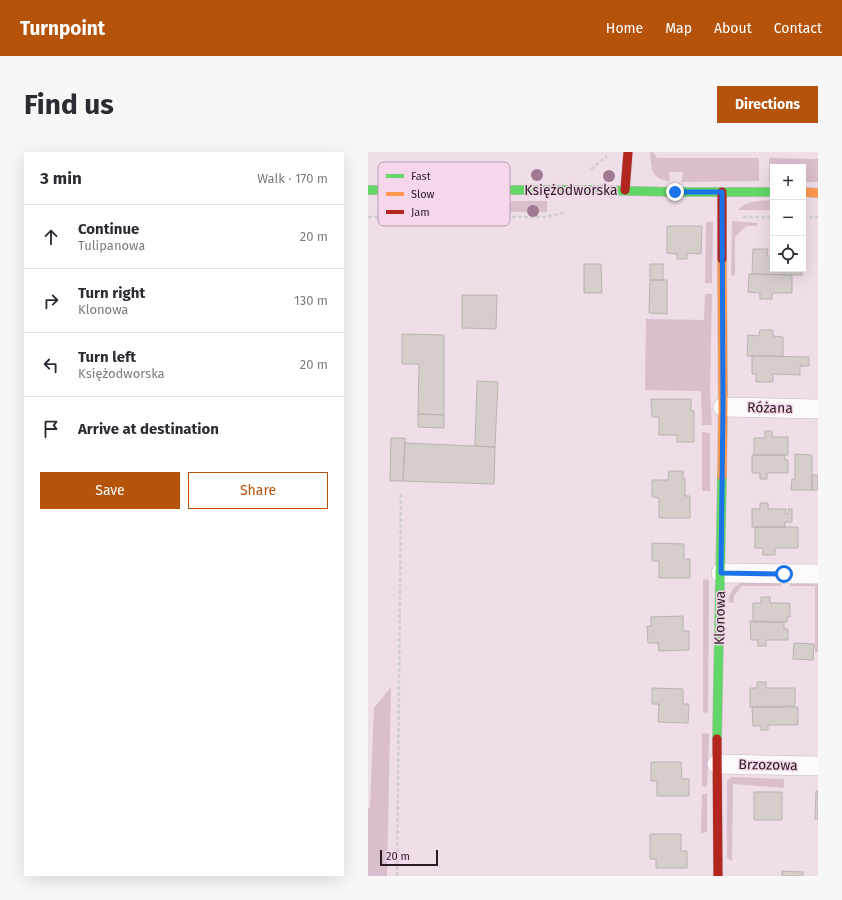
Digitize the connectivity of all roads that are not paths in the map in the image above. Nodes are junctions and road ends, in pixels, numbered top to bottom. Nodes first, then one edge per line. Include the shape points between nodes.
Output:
1 (628, 152) edge
2 (510, 190) edge
3 (625, 190) junction
4 (722, 192) junction
5 (770, 192) edge
6 (806, 192) edge
7 (818, 192) edge
8 (723, 407) junction
9 (818, 409) edge
10 (721, 573) junction
11 (818, 574) edge
12 (717, 764) junction
13 (818, 766) edge
14 (718, 876) edge

1 - 3 street
2 - 3 street, Księżodworska
3 - 4 street, Księżodworska
4 - 5 street, Księżodworska
4 - 8 street, Klonowa
6 - 7 street
8 - 9 street, Różana
8 - 10 street, Klonowa
10 - 11 street
10 - 12 street, Klonowa
12 - 13 street, Brzozowa
12 - 14 street, Klonowa

